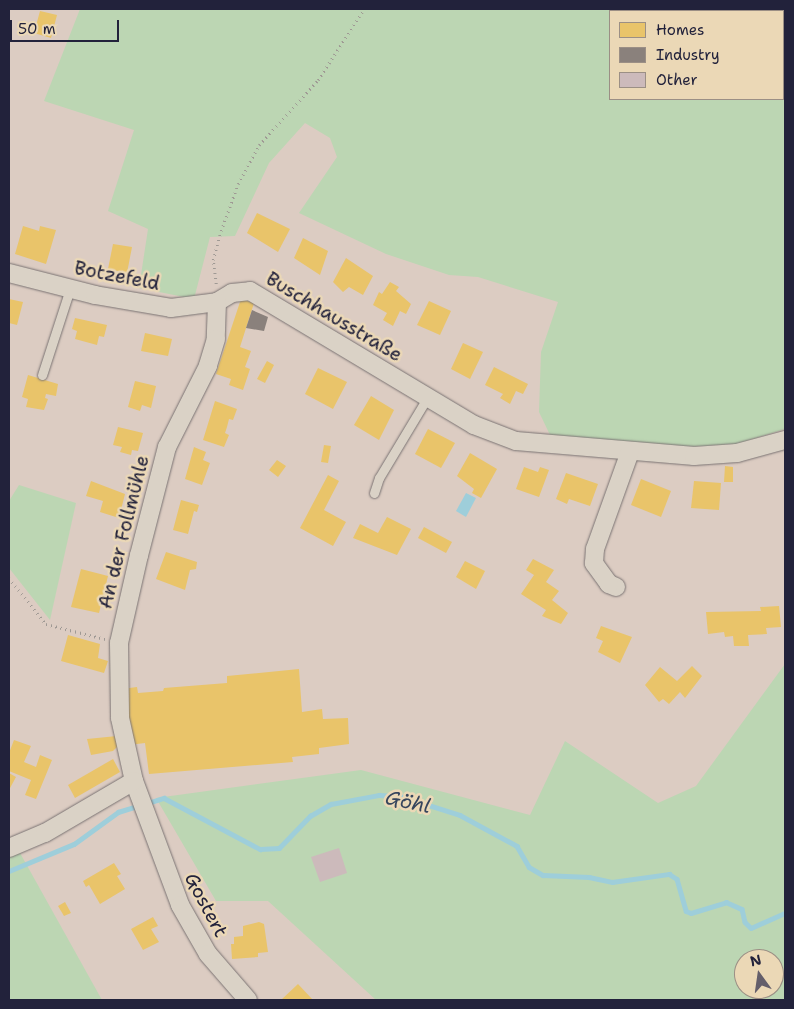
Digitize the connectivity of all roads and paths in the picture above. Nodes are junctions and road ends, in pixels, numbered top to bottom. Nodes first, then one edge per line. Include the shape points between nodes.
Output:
1 (364, 9) edge
2 (9, 273) edge
3 (70, 289) junction
4 (218, 302) junction
5 (42, 375) dead end
6 (427, 398) junction
7 (785, 440) edge
8 (630, 452) junction
9 (374, 493) dead end
10 (9, 578) edge
11 (616, 588) dead end
12 (118, 643) junction
13 (137, 787) junction
14 (148, 818) joint
15 (9, 848) edge
16 (248, 1000) edge

1 - 4 path via 318,80 259,145 238,184 213,260
2 - 3 street, Botzefeld
3 - 4 street, Botzefeld via 172,308
3 - 5 lane
4 - 6 street, Buschhausstraße via 232,293 250,291
4 - 12 street, An der Follmühle via 216,339 208,366 168,447 158,475
6 - 8 street, Buschhausstraße via 497,436 516,441
6 - 9 lane via 379,478
7 - 8 street, Buschhausstraße via 717,455
8 - 11 street via 595,549 594,563 609,584
10 - 12 path via 46,624
12 - 13 street, An der Follmühle via 120,718
13 - 14 street, An der Follmühle
13 - 15 street
14 - 16 street, Gostert via 180,906 208,954

